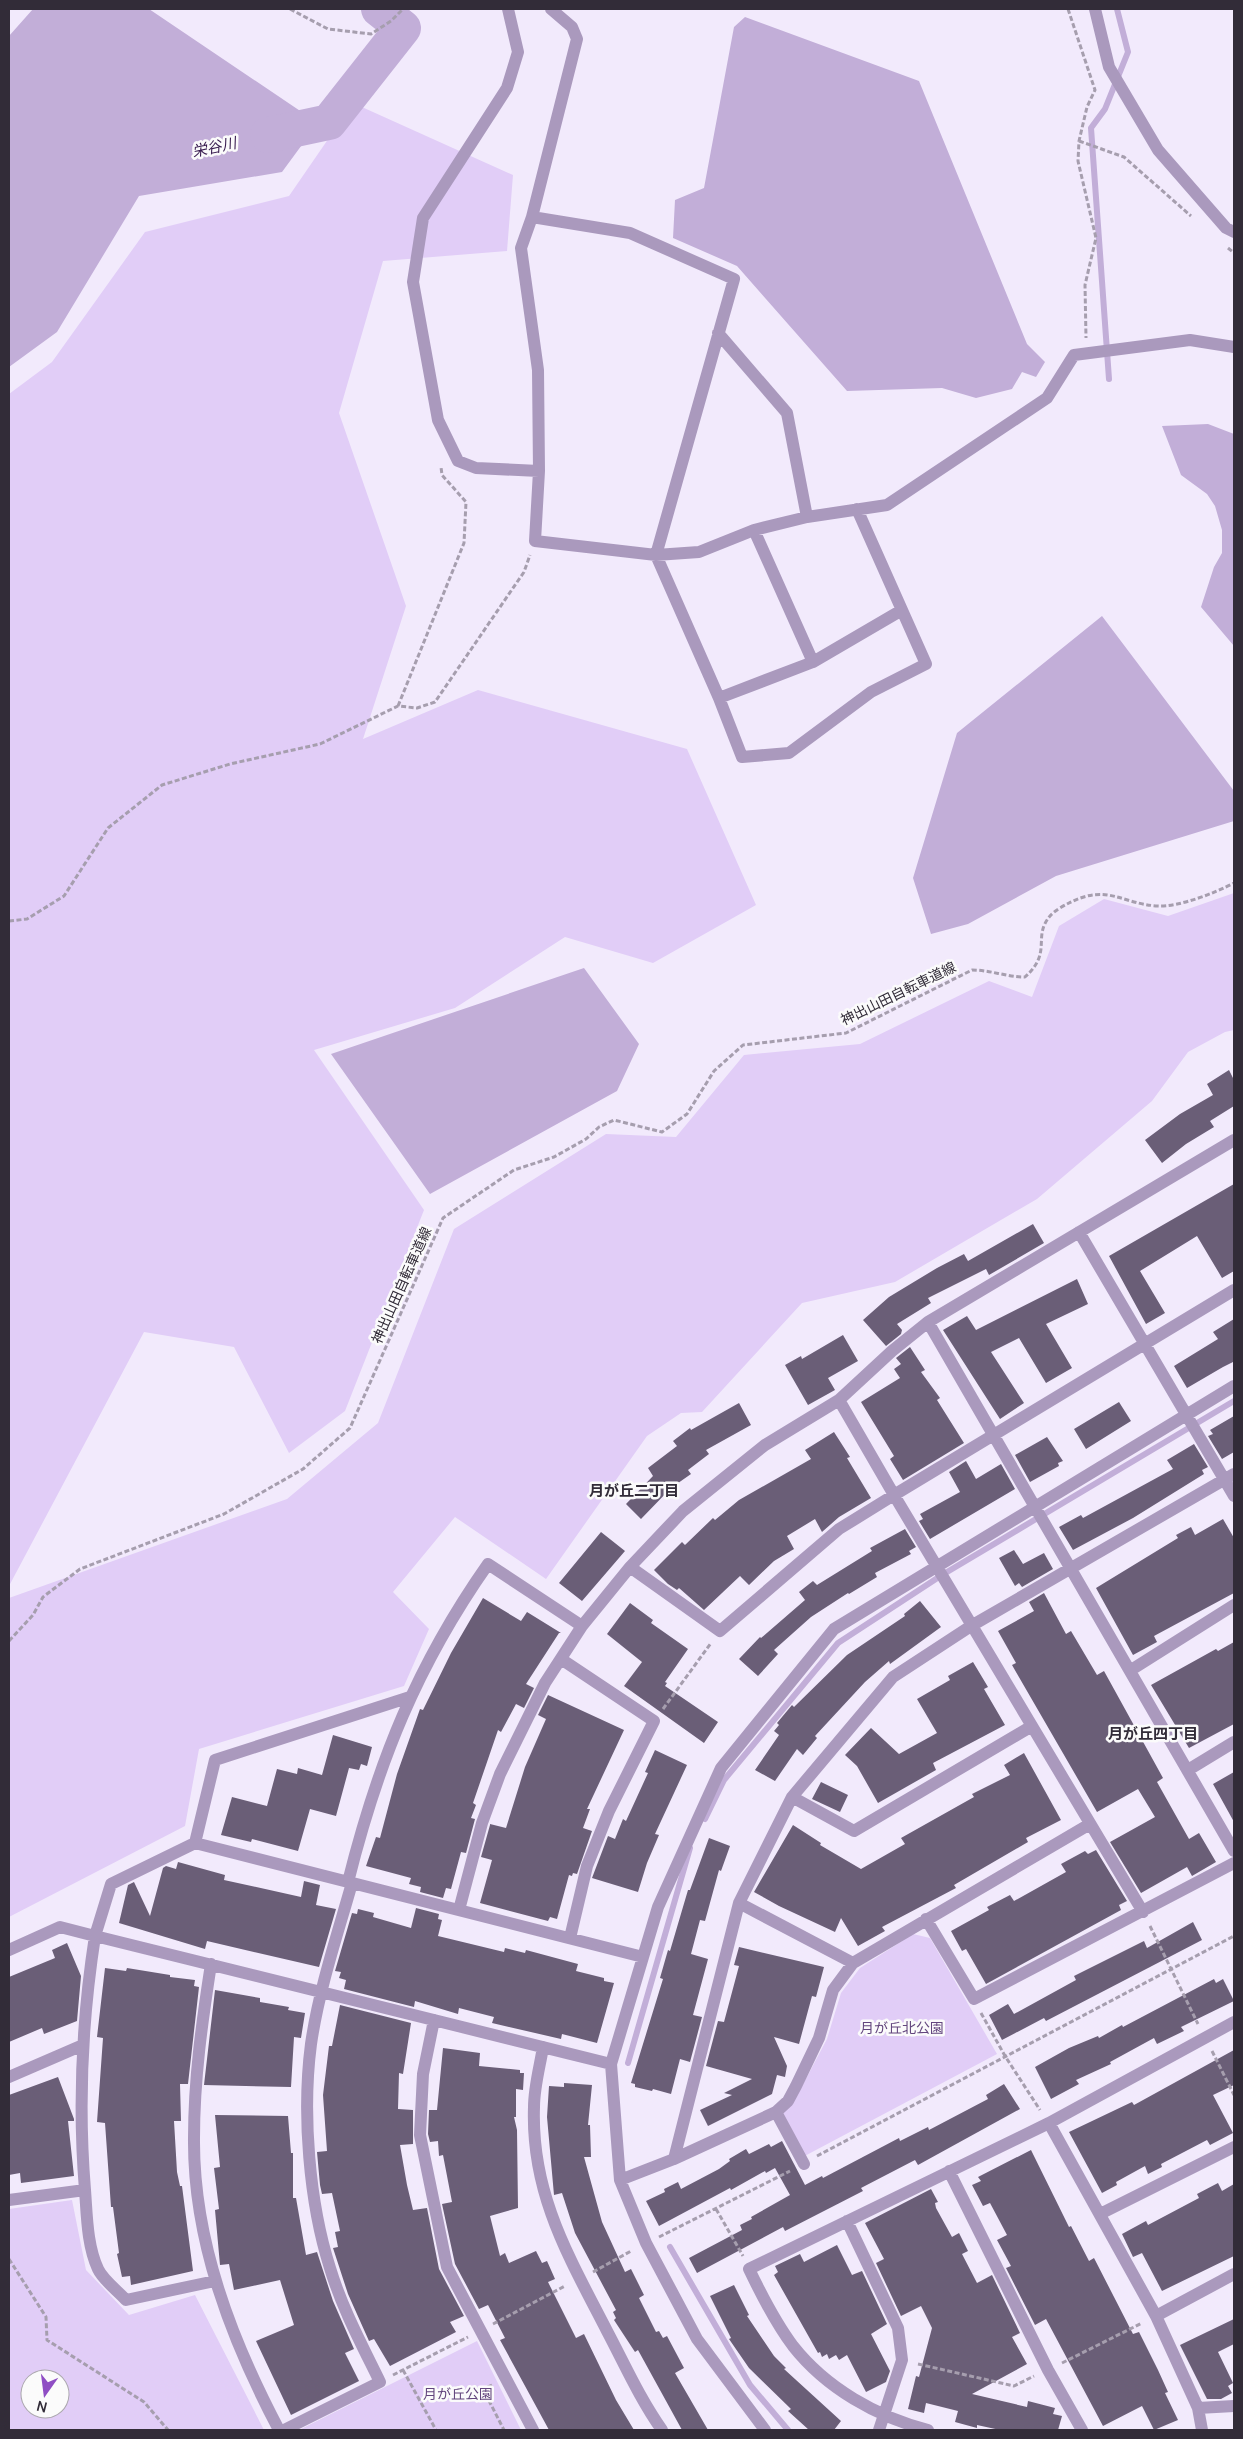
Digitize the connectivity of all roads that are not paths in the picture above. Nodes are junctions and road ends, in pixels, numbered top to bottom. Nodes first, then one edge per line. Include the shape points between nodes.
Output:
1 (508, 9) edge
2 (551, 9) edge
3 (1095, 9) edge
4 (532, 217) junction
5 (1234, 232) edge
6 (718, 334) junction
7 (1234, 347) edge
8 (538, 471) junction
9 (857, 509) junction
10 (807, 517) junction
11 (754, 530) junction
12 (656, 555) junction
13 (902, 610) junction
14 (813, 662) junction
15 (719, 698) junction
16 (1234, 1140) edge
17 (1079, 1232) junction
18 (1234, 1290) edge
19 (928, 1322) junction
20 (1146, 1343) junction
21 (1234, 1386) edge
22 (839, 1400) junction
23 (1187, 1414) junction
24 (994, 1433) junction
25 (1230, 1477) edge
26 (894, 1495) junction
27 (1234, 1496) edge
28 (1036, 1505) junction
29 (937, 1566) junction
30 (630, 1567) junction
31 (1072, 1569) junction
32 (1234, 1605) edge
33 (582, 1626) junction
34 (971, 1626) junction
35 (561, 1659) junction
36 (1131, 1670) junction
37 (410, 1697) junction
38 (1032, 1726) junction
39 (1234, 1742) edge
40 (1188, 1770) junction
41 (792, 1797) junction
42 (1090, 1824) junction
43 (194, 1843) junction
44 (1234, 1851) edge
45 (1234, 1863) edge
46 (350, 1882) junction
47 (739, 1903) junction
48 (459, 1910) junction
49 (1143, 1912) junction
50 (926, 1919) junction
51 (95, 1936) junction
52 (570, 1938) junction
53 (9, 1950) edge
54 (643, 1957) junction
55 (853, 1963) junction
56 (210, 1964) junction
57 (322, 1992) junction
58 (434, 2020) junction
59 (1234, 2022) edge
60 (83, 2044) junction
61 (543, 2047) junction
62 (611, 2064) junction
63 (9, 2077) edge
64 (776, 2112) junction
65 (1049, 2123) junction
66 (1234, 2148) edge
67 (674, 2159) junction
68 (804, 2164) road end
69 (949, 2172) junction
70 (620, 2180) junction
71 (85, 2190) junction
72 (9, 2200) edge
73 (1100, 2214) junction
74 (847, 2221) junction
75 (1234, 2274) edge
76 (215, 2282) junction
77 (1156, 2316) junction
78 (1234, 2406) edge
79 (1198, 2408) junction
80 (885, 2415) junction
81 (279, 2430) edge
82 (284, 2430) edge
83 (533, 2430) edge
84 (662, 2430) edge
85 (765, 2430) edge
86 (879, 2430) edge
87 (928, 2430) edge
88 (1082, 2430) edge
89 (1202, 2430) edge

1 - 8 street via 518,52 507,88 423,218 413,282 438,420 458,461 476,468
2 - 4 street via 572,27 577,39
3 - 5 street via 1109,67 1158,150 1226,228
4 - 6 street via 630,233 734,279
4 - 8 street via 521,248 538,370
6 - 10 street via 787,413
6 - 12 street
7 - 9 street via 1190,340 1074,355 1047,398 887,505
8 - 12 street via 535,541
9 - 10 street
9 - 13 street
10 - 11 street
11 - 12 street via 699,552
11 - 14 street
12 - 15 street
13 - 14 street
13 - 15 street via 926,664 871,692 789,753 742,756
14 - 15 street
16 - 17 street
17 - 19 street
17 - 20 street
18 - 20 street
19 - 22 street
19 - 24 street
20 - 23 street
20 - 24 street
21 - 23 street
22 - 26 street
22 - 30 street via 765,1445 683,1511
23 - 25 street
23 - 28 street
24 - 26 street
24 - 28 street
25 - 27 street
25 - 31 street
26 - 29 street
26 - 30 street via 839,1529 720,1631
28 - 29 street
28 - 31 street
29 - 34 street
29 - 54 street via 834,1629 721,1768 658,1907
30 - 33 street
31 - 34 street
31 - 36 street
32 - 36 street
33 - 35 street
33 - 37 street via 488,1564 459,1605
34 - 38 street
34 - 41 street via 893,1677
35 - 48 street via 500,1774 482,1824
35 - 52 street via 654,1721 608,1810 587,1866
36 - 40 street
37 - 43 street via 215,1760
37 - 46 street via 374,1789
38 - 41 street via 854,1831
38 - 42 street
39 - 40 street
40 - 44 street
41 - 47 street
42 - 49 street
42 - 50 street
43 - 46 street
43 - 51 street via 111,1884
45 - 49 street
46 - 48 street
46 - 57 street
47 - 55 street
47 - 67 street
48 - 52 street
49 - 50 street via 974,2000
50 - 55 street
51 - 53 street via 60,1927
51 - 56 street
51 - 60 street
52 - 54 street
54 - 62 street
55 - 64 street via 833,1990 819,2038 788,2101
56 - 57 street
56 - 76 street via 197,2056 194,2140 199,2207
57 - 58 street
57 - 82 street via 311,2044 308,2109 312,2194 330,2268 354,2329 380,2382
58 - 61 street
58 - 83 street via 423,2074 420,2135 446,2267
59 - 65 street
60 - 63 street
60 - 71 street via 81,2141
61 - 62 street
61 - 84 street via 534,2106 543,2193 568,2257 644,2403
62 - 70 street
64 - 67 street
64 - 68 street
65 - 69 street
65 - 73 street
66 - 73 street
67 - 70 street
69 - 74 street
69 - 88 street via 1048,2370
70 - 85 street via 646,2243 697,2339
71 - 72 street
71 - 76 street via 88,2232 98,2270 126,2300
73 - 77 street
74 - 80 street via 898,2328 902,2360
74 - 80 street via 750,2269 793,2346 852,2399
75 - 77 street
76 - 81 street via 234,2333
77 - 79 street
78 - 79 street
79 - 89 street
80 - 86 street
80 - 87 street via 900,2423

